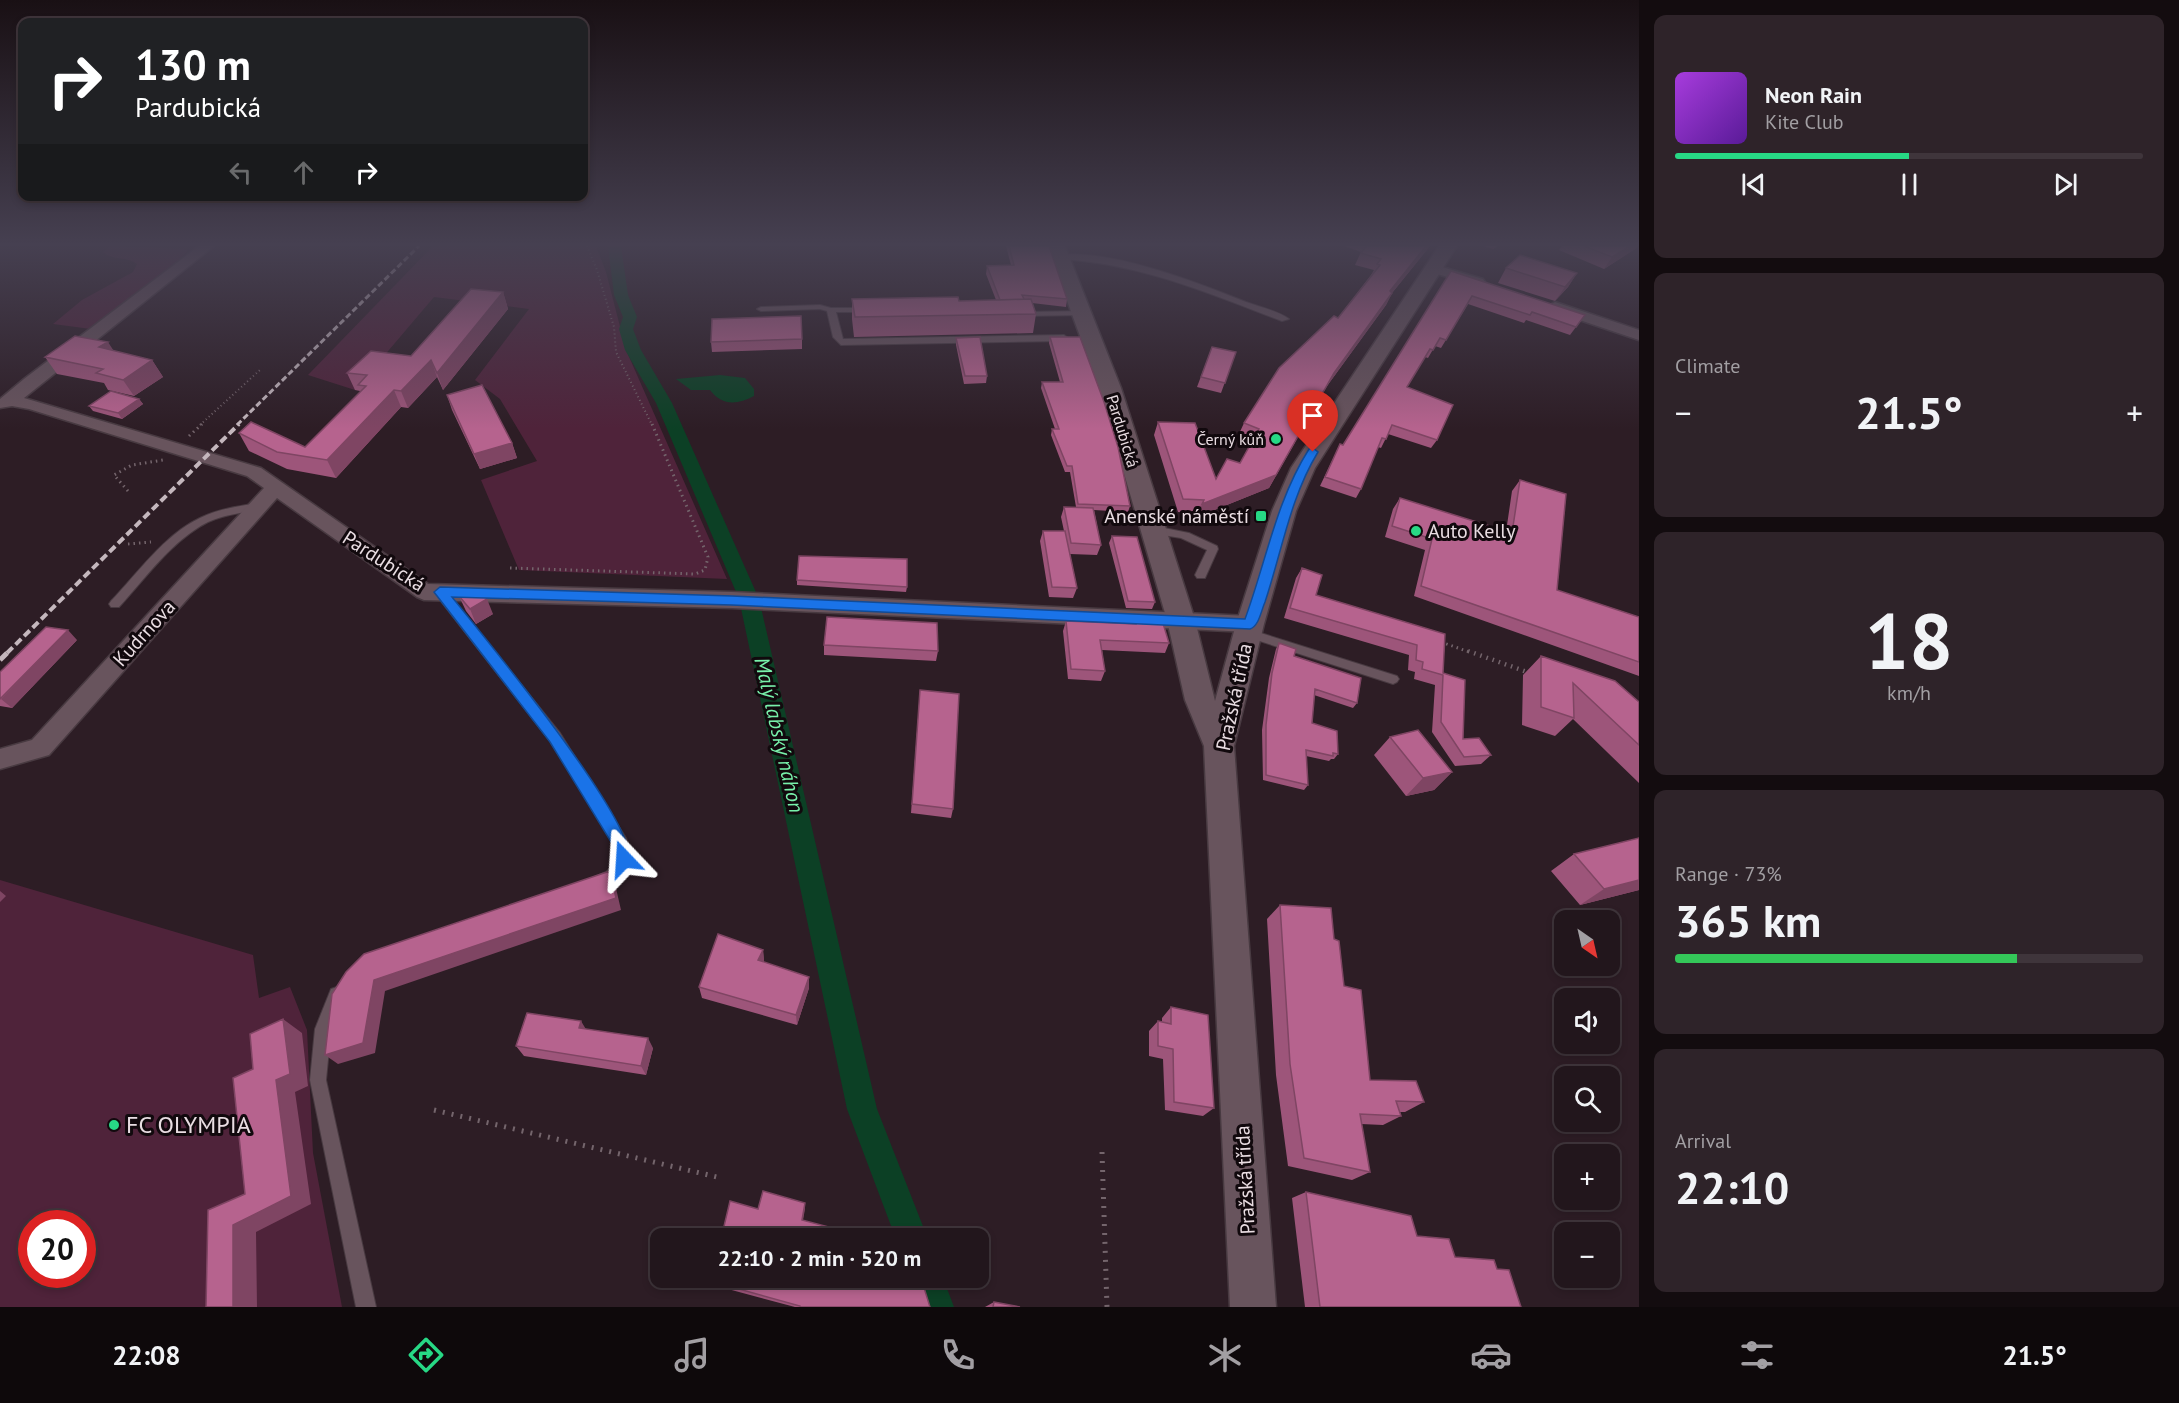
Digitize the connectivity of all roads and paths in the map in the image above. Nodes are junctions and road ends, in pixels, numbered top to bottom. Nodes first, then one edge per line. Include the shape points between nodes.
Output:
1 (128, 307) edge
2 (608, 307) edge
3 (1081, 307) edge
4 (1251, 307) edge
5 (1406, 307) edge
6 (1557, 307) edge
7 (761, 309) dead end
8 (831, 310) junction
9 (874, 310) edge
10 (1083, 313) junction
11 (1017, 314) edge
12 (1285, 319) dead end
13 (1639, 335) edge
14 (1082, 338) junction
15 (261, 369) dead end
16 (5, 403) edge
17 (177, 447) junction
18 (276, 488) junction
19 (128, 491) dead end
20 (259, 506) junction
21 (1154, 531) junction
22 (510, 568) dead end
23 (1201, 575) dead end
24 (440, 592) junction
25 (115, 604) dead end
26 (1181, 620) junction
27 (1249, 629) junction
28 (1436, 640) edge
29 (1538, 675) edge
30 (1393, 679) dead end
31 (1219, 746) junction
32 (0, 759) edge
33 (580, 889) edge
34 (348, 979) edge
35 (434, 1110) dead end
36 (1102, 1152) dead end
37 (717, 1178) dead end
38 (366, 1307) edge
39 (1107, 1307) edge
40 (1253, 1307) edge

1 - 16 street
2 - 22 path via 615,352 653,427 708,557 705,570 695,574
3 - 10 street, Pardubická
4 - 12 lane
5 - 27 street, Pražská třída via 1303,468 1284,511
6 - 13 street
7 - 8 lane
8 - 9 lane
8 - 14 lane via 841,342
10 - 11 lane
10 - 14 street, Pardubická
14 - 21 street, Pardubická
15 - 17 path
16 - 17 street, Pardubická via 30,404
17 - 18 street, Pardubická via 254,472
17 - 19 path via 161,462 132,465 114,475
18 - 20 street, Kudrnova
18 - 24 street, Pardubická via 424,592
20 - 25 lane via 212,517 189,529
20 - 32 street, Kudrnova via 40,748
21 - 23 lane via 1170,531 1213,549
21 - 26 street, Pardubická
24 - 26 street, Pardubická via 732,600
24 - 33 lane via 555,737 621,843 624,859 617,873
26 - 27 street, Pardubická
26 - 31 street, Pardubická via 1200,700
27 - 30 lane
27 - 31 street, Pražská třída
28 - 29 path
31 - 40 street, Pražská třída
34 - 38 lane via 340,986 323,1029 318,1080
35 - 37 path
36 - 39 path

